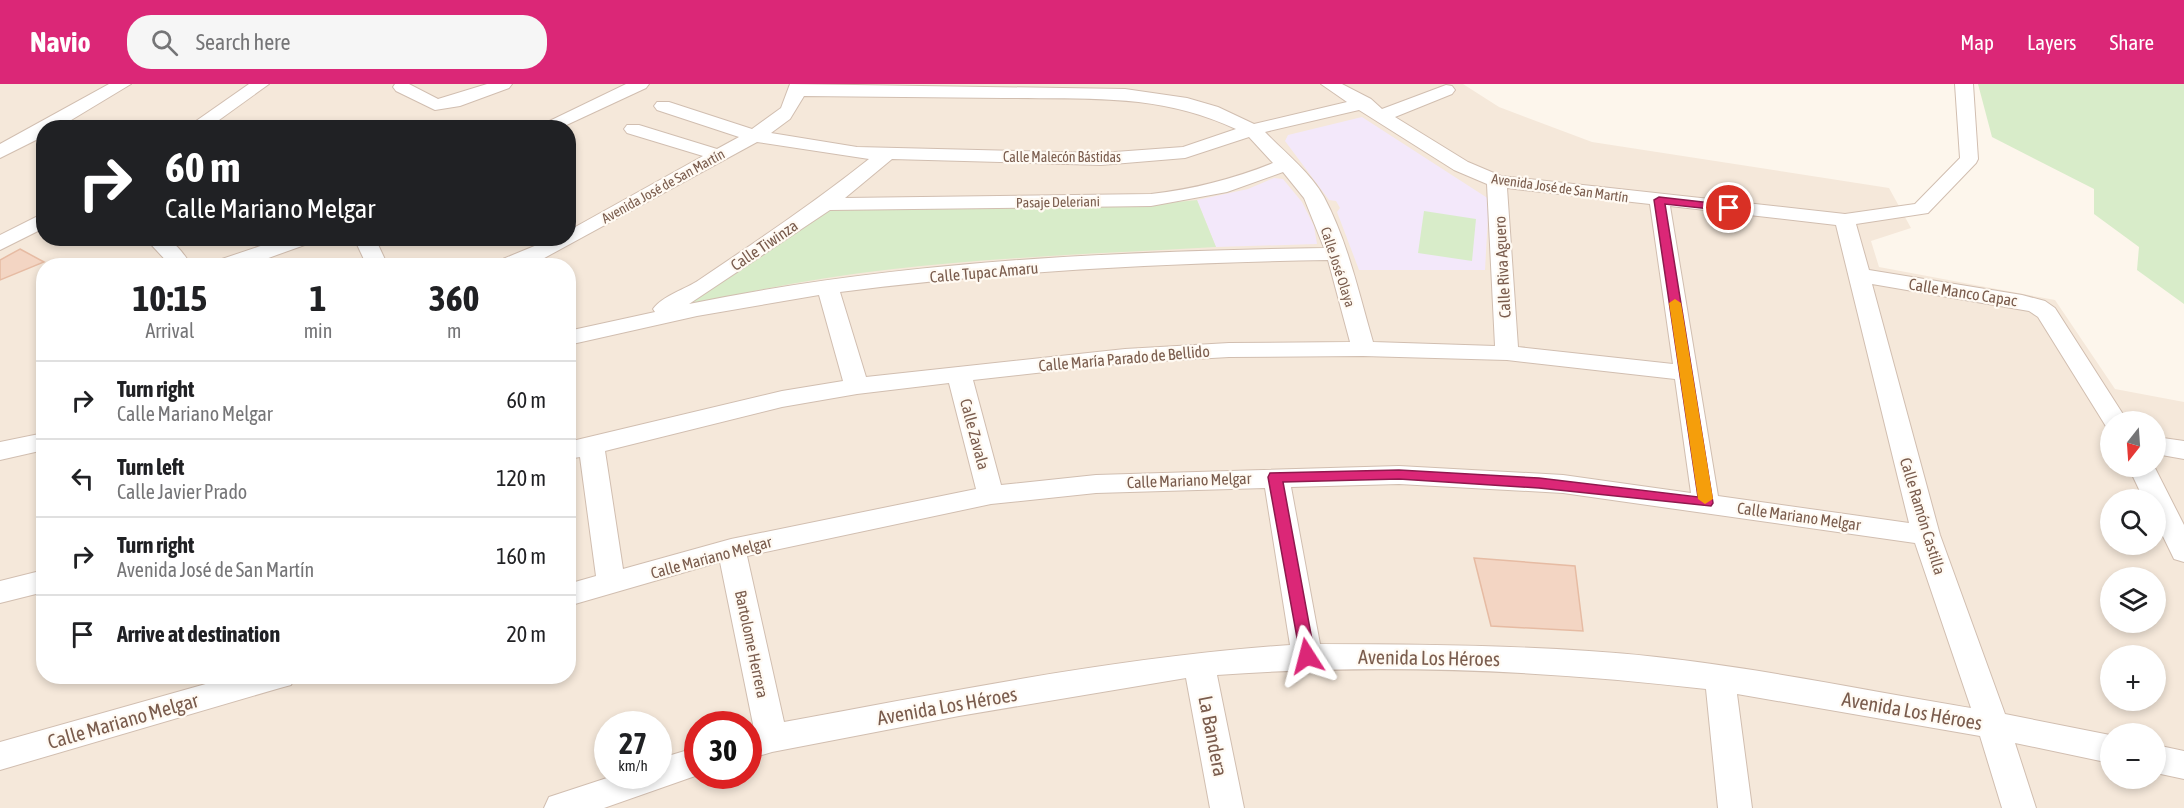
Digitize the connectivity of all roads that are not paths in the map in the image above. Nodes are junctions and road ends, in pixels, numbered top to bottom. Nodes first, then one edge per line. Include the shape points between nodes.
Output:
1 (122, 84) edge
2 (260, 84) edge
3 (503, 84) edge
4 (640, 84) edge
5 (1330, 84) edge
6 (1964, 84) edge
7 (402, 87) dead end
8 (798, 88) edge
9 (1446, 90) dead end
10 (1365, 103) junction
11 (663, 106) dead end
12 (1383, 115) junction
13 (58, 120) edge
14 (207, 120) edge
15 (561, 120) edge
16 (633, 129) dead end
17 (1252, 130) junction
18 (36, 132) edge
19 (754, 136) junction
20 (0, 152) edge
21 (718, 155) junction
22 (886, 155) junction
23 (1286, 164) junction
24 (1497, 182) junction
25 (1659, 200) junction
26 (825, 204) junction
27 (1845, 220) junction
28 (36, 224) edge
29 (576, 235) edge
30 (0, 244) edge
31 (165, 246) edge
32 (283, 246) edge
33 (555, 246) edge
34 (1337, 254) junction
35 (176, 258) edge
36 (247, 258) edge
37 (530, 258) edge
38 (1857, 275) junction
39 (828, 287) junction
40 (634, 323) junction
41 (576, 336) edge
42 (1363, 349) junction
43 (1507, 353) junction
44 (959, 374) junction
45 (1686, 374) junction
46 (857, 386) junction
47 (2109, 411) edge
48 (36, 443) edge
49 (2166, 447) edge
50 (580, 448) edge
51 (2184, 450) edge
52 (0, 451) edge
53 (1275, 477) junction
54 (2146, 477) edge
55 (991, 495) junction
56 (1706, 503) junction
57 (1926, 535) junction
58 (731, 549) junction
59 (2184, 552) edge
60 (611, 583) junction
61 (36, 584) edge
62 (0, 592) edge
63 (576, 593) edge
64 (1307, 656) junction
65 (1198, 664) junction
66 (1720, 678) junction
67 (252, 684) edge
68 (755, 711) edge
69 (1993, 725) junction
70 (762, 742) edge
71 (2100, 747) edge
72 (0, 756) edge
73 (2166, 761) edge
74 (2184, 765) edge
75 (616, 789) edge
76 (561, 808) edge
77 (1227, 808) edge
78 (1736, 808) edge
79 (2019, 808) edge

1 - 13 street
2 - 14 street
3 - 7 street via 435,105
4 - 15 street
5 - 10 street, Avenida José de San Martín
6 - 27 street, Avenida José de San Martín via 1969,159 1921,209
8 - 17 street, Calle José Olaya via 1152,96 1212,111
8 - 19 street, Avenida José de San Martín via 786,115
9 - 12 street
10 - 12 street, Avenida José de San Martín
10 - 17 street, Calle Malecón Bástidas
11 - 19 street, Calle Malecón Bástidas
12 - 24 street, Avenida José de San Martín via 1461,166
16 - 21 street
17 - 22 street, Calle Malecón Bástidas via 1200,148 1136,157
17 - 23 street, Calle José Olaya
18 - 20 street
19 - 21 street, Avenida José de San Martín
19 - 22 street, Calle Malecón Bástidas
21 - 29 street, Avenida José de San Martín
22 - 26 street, Calle Tiwinza
23 - 26 street, Pasaje Deleriani via 1237,185 1151,200
23 - 34 street, Calle José Olaya via 1314,197
24 - 25 street, Avenida José de San Martín
24 - 43 street, Calle Riva Aguero
25 - 27 street, Avenida José de San Martín
25 - 45 street
26 - 40 street, Calle Tiwinza via 694,293
27 - 38 street, Calle Ramón Castilla
28 - 30 street
31 - 35 street
32 - 36 street
33 - 37 street, Avenida José de San Martín
34 - 39 street, Calle Tupac Amaru via 1136,260
34 - 42 street, Calle José Olaya
38 - 47 street, Calle Manco Capac via 2037,306 2047,313
38 - 57 street, Calle Ramón Castilla
39 - 40 street, Calle Tupac Amaru
39 - 46 street
40 - 41 street
42 - 43 street, Calle María Parado de Bellido
42 - 44 street, Calle María Parado de Bellido via 1125,356
43 - 45 street, Calle María Parado de Bellido
44 - 46 street, Calle María Parado de Bellido
44 - 55 street, Calle Zavala
45 - 56 street
46 - 50 street, Calle María Parado de Bellido via 782,399
48 - 52 street
49 - 51 street
50 - 60 street
53 - 55 street, Calle Mariano Melgar via 1096,484
53 - 56 street, Calle Mariano Melgar via 1399,474 1539,483
53 - 64 street
54 - 59 street
55 - 58 street, Calle Mariano Melgar
56 - 57 street, Calle Mariano Melgar
57 - 69 street, Calle Ramón Castilla
58 - 60 street, Calle Mariano Melgar
58 - 68 street, Bartolome Herrera
60 - 63 street, Calle Mariano Melgar
61 - 62 street
64 - 65 street, Avenida Los Héroes
64 - 66 street, Avenida Los Héroes via 1590,663
65 - 70 street, Avenida Los Héroes via 959,703
65 - 77 street, La Bandera
66 - 69 street, Avenida Los Héroes
66 - 78 street
67 - 72 street, Calle Mariano Melgar
69 - 71 street, Avenida Los Héroes
69 - 79 street, Calle Ramón Castilla
73 - 74 street
75 - 76 street

